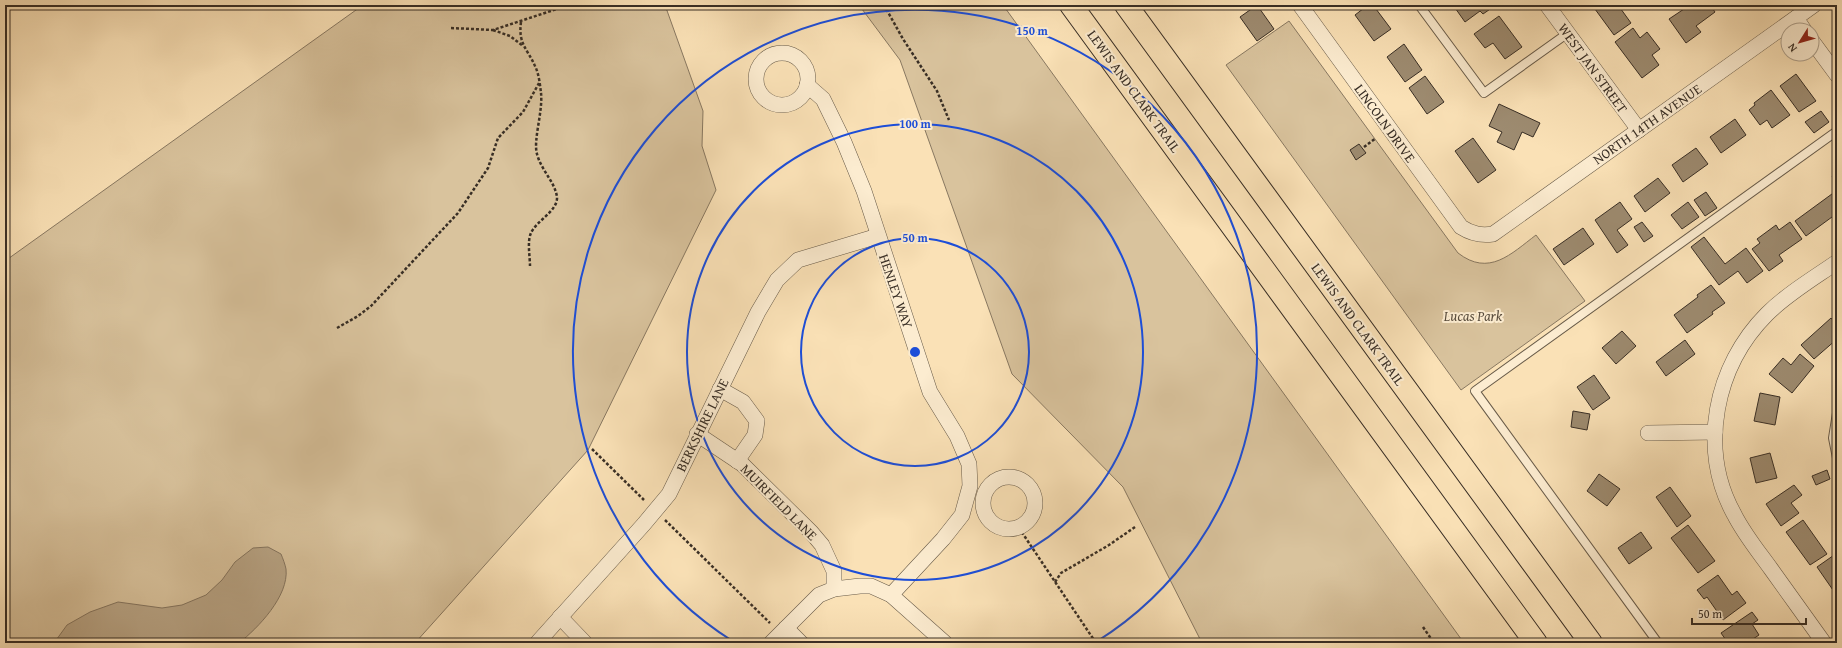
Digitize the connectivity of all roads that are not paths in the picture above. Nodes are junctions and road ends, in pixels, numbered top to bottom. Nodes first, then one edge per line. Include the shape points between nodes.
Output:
1 (1071, 5) edge
2 (1126, 5) edge
3 (1300, 5) edge
4 (1419, 5) edge
5 (1547, 5) edge
6 (1814, 5) edge
7 (1801, 22) edge
8 (1568, 33) junction
9 (1780, 37) edge
10 (1820, 52) edge
11 (1837, 75) edge
12 (807, 85) dead end
13 (1639, 130) junction
14 (1837, 132) edge
15 (1476, 234) joint
16 (878, 236) junction
17 (1837, 262) edge
18 (720, 389) junction
19 (1837, 413) edge
20 (1715, 432) junction
21 (1648, 433) dead end
22 (697, 434) junction
23 (1837, 458) edge
24 (737, 461) junction
25 (968, 498) junction
26 (983, 502) junction
27 (834, 589) junction
28 (891, 595) junction
29 (560, 617) junction
30 (779, 635) edge
31 (537, 643) edge
32 (584, 643) edge
33 (801, 643) edge
34 (945, 643) edge
35 (1536, 643) edge
36 (1591, 643) edge
37 (1658, 643) edge
38 (1824, 643) edge

1 - 35 highway, LEWIS AND CLARK TRAIL
2 - 36 highway, LEWIS AND CLARK TRAIL
3 - 15 street, LINCOLN DRIVE via 1462,227
4 - 8 lane via 1484,93
5 - 8 street, WEST JAN STREET
6 - 7 street, NORTH 14TH AVENUE
8 - 13 street, WEST JAN STREET
9 - 13 street, NORTH 14TH AVENUE
10 - 11 street
12 - 16 street, HENLEY WAY via 822,99 844,142 864,191
13 - 15 street, NORTH 14TH AVENUE via 1493,234
14 - 37 lane via 1475,391
16 - 18 street, BERKSHIRE LANE via 798,260 788,268 777,280 758,312
16 - 25 street, HENLEY WAY via 930,392 957,436 969,464
17 - 20 street via 1767,313 1740,347 1730,366 1719,401
18 - 22 street, BERKSHIRE LANE
18 - 24 street via 743,402 757,421 755,435
19 - 23 lane via 1833,438
20 - 21 street
20 - 38 street via 1719,473 1734,514
22 - 24 street, MUIRFIELD LANE
22 - 29 street, BERKSHIRE LANE via 669,494
24 - 27 street, MUIRFIELD LANE via 822,545 834,571
25 - 26 street
25 - 28 street, HENLEY WAY via 962,515 943,539
26 - 26 street via 988,518 994,524 1010,529 1026,524 1032,517 1036,500 1034,491 1028,484 1021,478 1012,476 995,480 988,486
27 - 28 street via 871,586
27 - 30 street via 820,595
28 - 34 street
29 - 31 street, BERKSHIRE LANE
29 - 32 street
30 - 33 street

